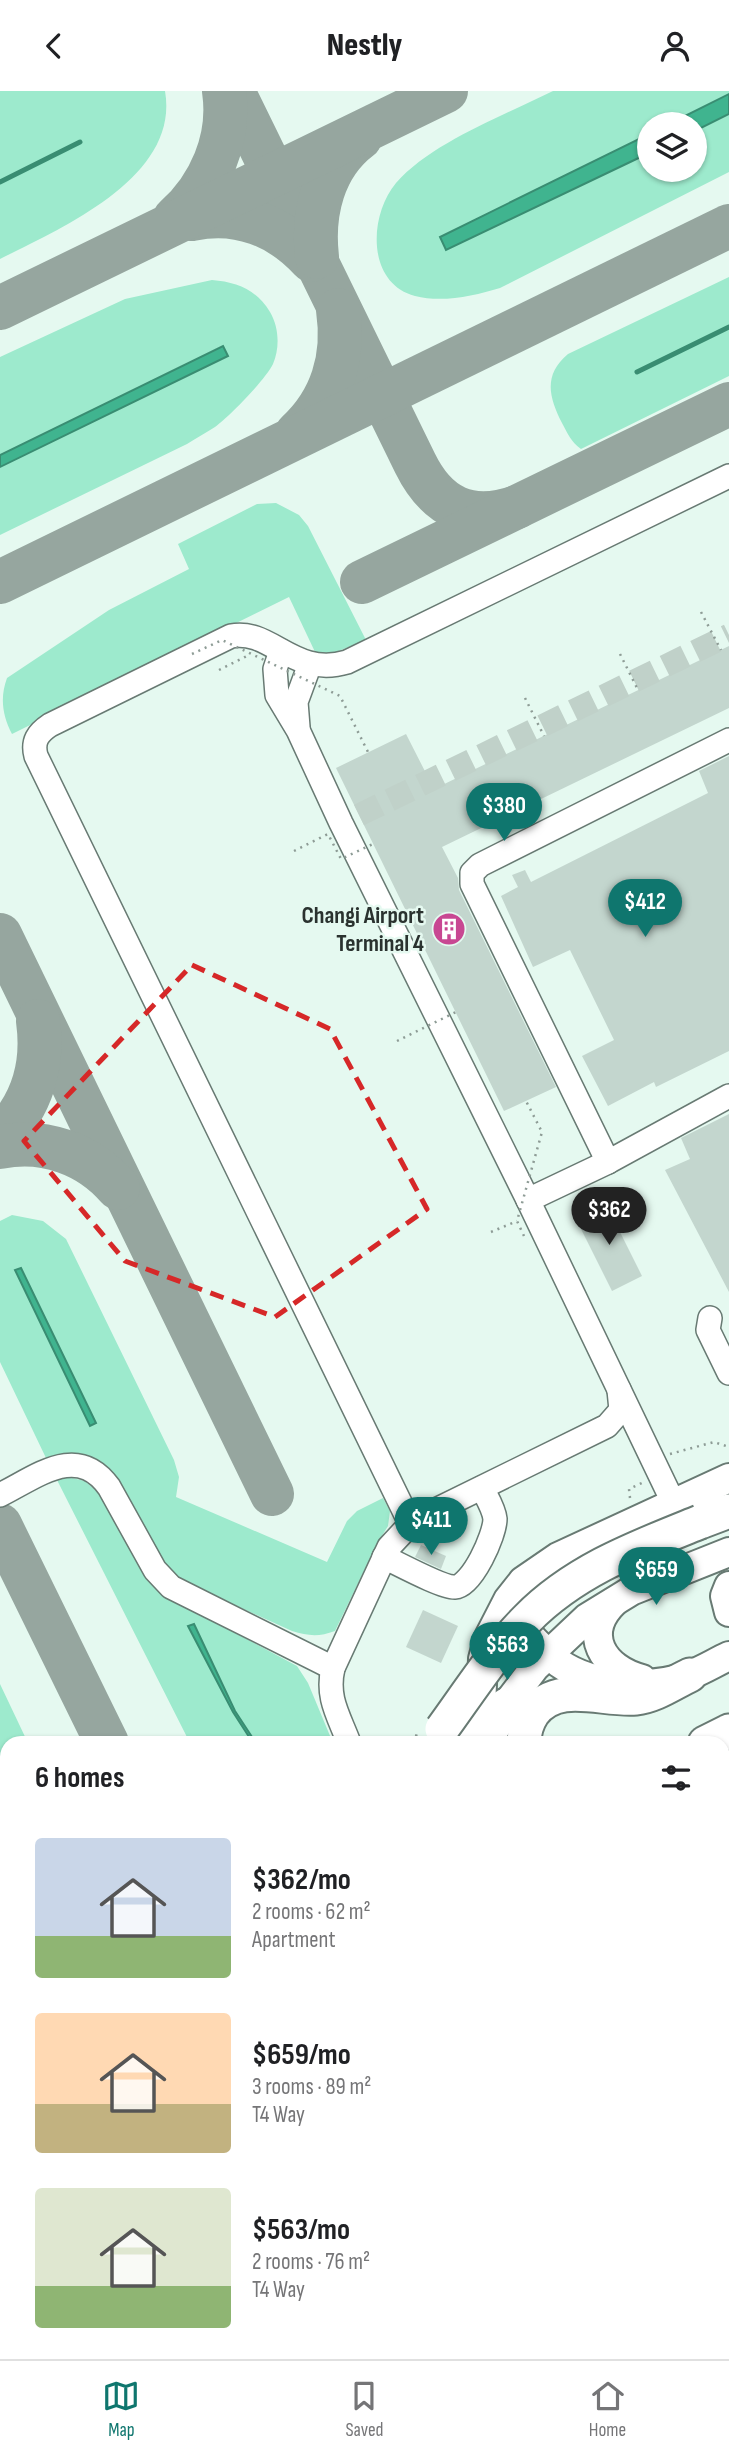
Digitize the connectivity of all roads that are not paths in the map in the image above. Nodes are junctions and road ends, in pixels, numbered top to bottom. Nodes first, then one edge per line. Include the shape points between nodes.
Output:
1 (729, 476) edge
2 (281, 650) junction
3 (310, 664) junction
4 (298, 730) junction
5 (729, 740) edge
6 (729, 1096) edge
7 (608, 1162) junction
8 (528, 1199) junction
9 (710, 1318) dead end
10 (729, 1373) edge
11 (618, 1387) junction
12 (729, 1478) edge
13 (482, 1488) junction
14 (0, 1495) edge
15 (673, 1502) junction
16 (714, 1517) edge
17 (411, 1525) junction
18 (729, 1552) edge
19 (384, 1557) junction
20 (729, 1565) edge
21 (677, 1573) junction
22 (729, 1586) edge
23 (508, 1600) junction
24 (615, 1601) junction
25 (729, 1612) edge
26 (548, 1654) junction
27 (729, 1656) edge
28 (333, 1668) junction
29 (675, 1679) junction
30 (506, 1705) junction
31 (346, 1736) edge
32 (438, 1736) edge
33 (476, 1736) edge
34 (480, 1736) edge
35 (488, 1736) edge
36 (524, 1736) edge

1 - 3 lane via 347,662
2 - 3 lane
2 - 4 lane via 275,686
2 - 17 lane via 246,635 231,636 50,725 38,735 34,748
3 - 4 lane via 296,702
4 - 8 lane via 350,819
5 - 7 lane via 472,873 472,884
6 - 7 lane
7 - 8 lane
8 - 11 lane
9 - 10 lane via 708,1330
11 - 13 lane via 621,1410 607,1426
11 - 15 lane
12 - 15 main road
13 - 17 lane
13 - 19 lane via 495,1521 472,1576 463,1585 448,1586
14 - 28 lane via 65,1465 89,1468 109,1487 162,1580
15 - 23 main road via 558,1557 523,1581
16 - 32 highway, bridge via 605,1562 552,1598 499,1651
17 - 19 lane
18 - 21 main road
19 - 28 lane
20 - 21 main road
21 - 24 main road
22 - 25 main road via 725,1596
23 - 26 main road via 513,1618
23 - 33 main road via 489,1637
24 - 26 main road via 587,1618
24 - 29 main road via 598,1625 601,1649 616,1667 639,1679
26 - 29 main road via 561,1665 593,1678 634,1683
26 - 30 main road
27 - 29 main road
28 - 31 lane via 330,1692
29 - 36 highway via 634,1698 558,1696 537,1709
30 - 34 main road
30 - 35 highway

